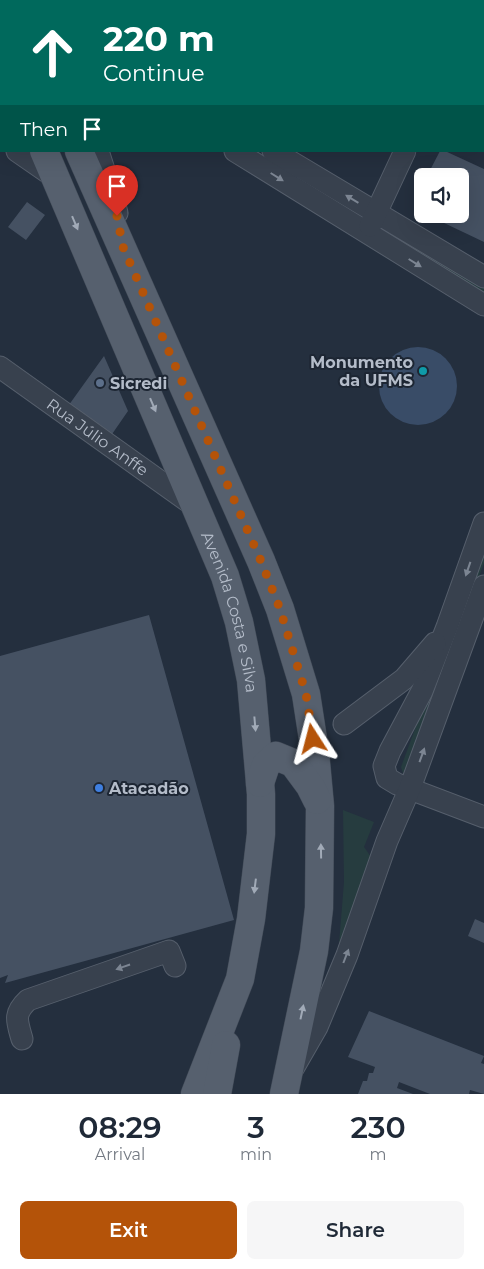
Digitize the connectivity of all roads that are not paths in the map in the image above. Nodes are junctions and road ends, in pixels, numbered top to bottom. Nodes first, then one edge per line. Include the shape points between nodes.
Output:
1 (18, 152) edge
2 (44, 152) edge
3 (79, 152) edge
4 (98, 152) edge
5 (237, 152) edge
6 (275, 152) edge
7 (405, 152) edge
8 (56, 178) junction
9 (376, 214) junction
10 (366, 232) junction
11 (123, 247) junction
12 (484, 277) edge
13 (484, 305) edge
14 (0, 367) edge
15 (196, 507) junction
16 (484, 523) edge
17 (484, 586) edge
18 (447, 627) junction
19 (344, 724) dead end
20 (260, 783) junction
21 (410, 788) junction
22 (320, 806) junction
23 (484, 817) edge
24 (172, 959) dead end
25 (236, 992) junction
26 (22, 1038) dead end
27 (285, 1090) edge
28 (194, 1094) edge
29 (217, 1094) edge

1 - 8 street
2 - 8 main road, Avenida Costa e Silva
3 - 11 main road
4 - 11 street via 114,201
5 -> 10 street
9 -> 6 street
7 - 9 street
8 -> 15 main road, Avenida Costa e Silva
9 - 10 street
9 - 12 street
10 -> 13 street
11 - 22 main road via 280,609 306,694
14 - 15 street, Rua Júlio Anffe
15 -> 20 main road, Avenida Costa e Silva via 225,576 239,622 251,680
16 -> 18 street
21 -> 17 street
18 - 19 street via 404,679
18 - 21 street via 422,691 384,766 387,778
20 - 22 main road via 266,765 276,756 293,762
20 -> 25 main road, Avenida Costa e Silva via 261,834 254,900
21 - 23 street
27 -> 21 street via 317,1027 347,955 387,841
27 -> 22 main road via 314,950 320,881
24 -> 26 street via 28,1000 19,1008 17,1019
25 - 28 main road, Avenida Costa e Silva
25 - 29 main road

